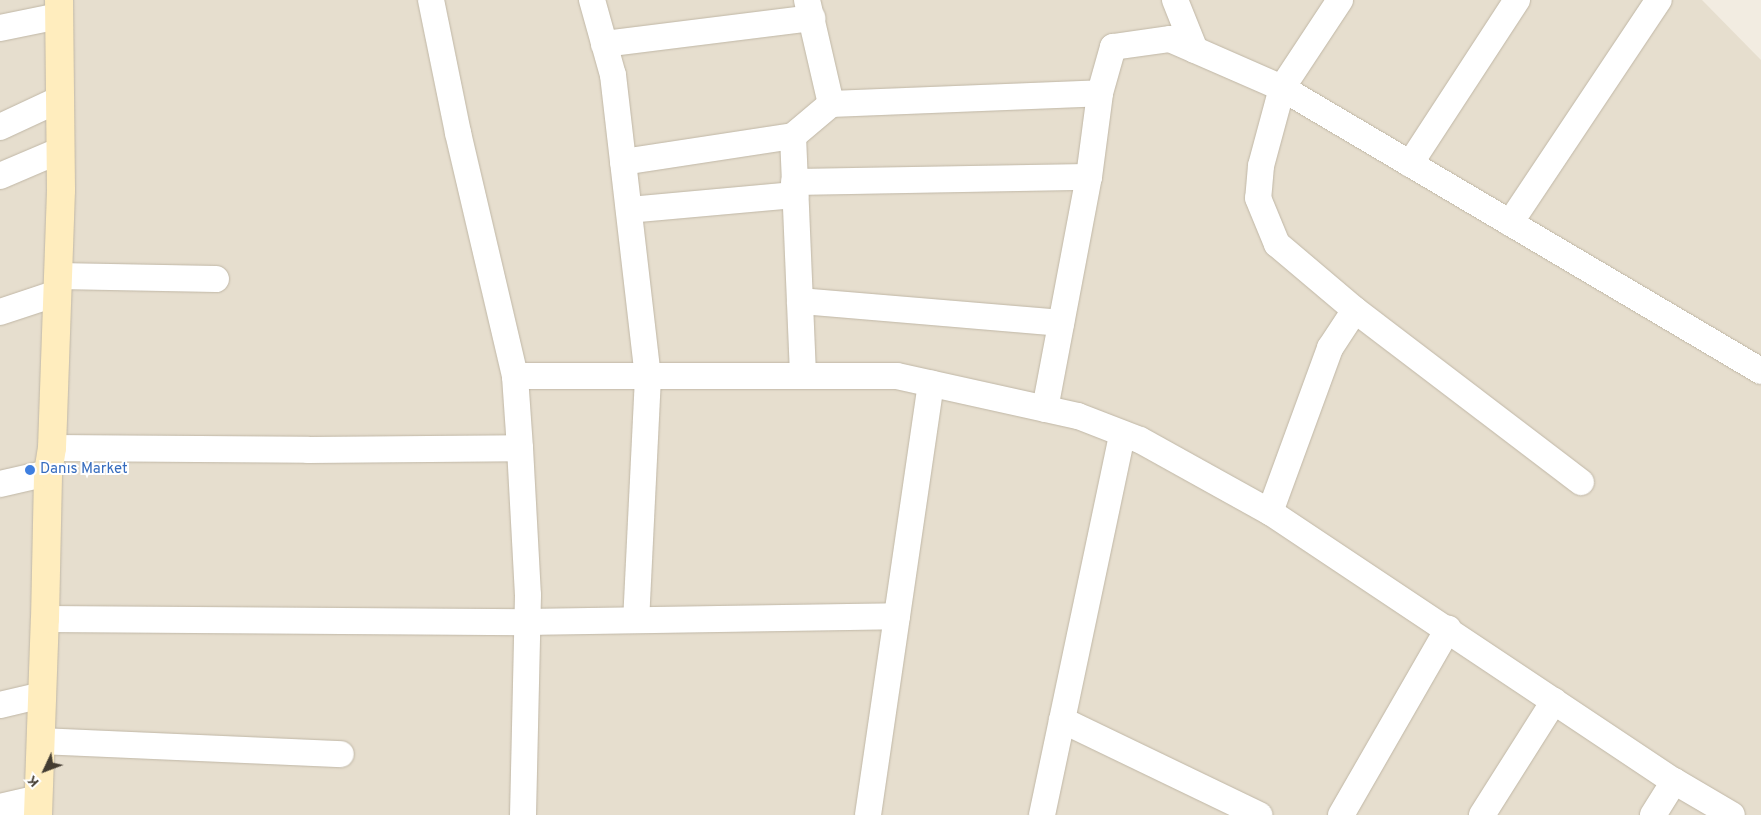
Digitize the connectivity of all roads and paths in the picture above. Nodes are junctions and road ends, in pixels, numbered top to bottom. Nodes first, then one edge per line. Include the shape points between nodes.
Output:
1 (431, 0) edge
2 (592, 0) edge
3 (1175, 0) edge
4 (1340, 0) edge
5 (1517, 0) edge
6 (1659, 0) edge
7 (59, 8) edge
8 (809, 9) edge
9 (0, 28) edge
10 (604, 44) junction
11 (1195, 50) junction
12 (1282, 88) junction
13 (1100, 93) junction
14 (60, 99) junction
15 (831, 104) junction
16 (0, 127) edge
17 (792, 136) junction
18 (61, 150) junction
19 (623, 162) junction
20 (1410, 164) junction
21 (0, 176) edge
22 (1088, 177) junction
23 (795, 188) junction
24 (629, 210) junction
25 (1510, 223) junction
26 (216, 279) dead end
27 (58, 285) junction
28 (800, 301) junction
29 (1355, 310) junction
30 (0, 312) edge
31 (1061, 323) junction
32 (1761, 371) edge
33 (515, 376) junction
34 (803, 376) junction
35 (648, 377) junction
36 (931, 384) junction
37 (1045, 409) junction
38 (1122, 434) junction
39 (520, 448) junction
40 (50, 460) junction
41 (1581, 482) dead end
42 (0, 484) edge
43 (1270, 512) junction
44 (897, 616) junction
45 (45, 619) junction
46 (636, 620) junction
47 (528, 622) junction
48 (1448, 629) junction
49 (42, 695) junction
50 (1554, 700) junction
51 (0, 705) edge
52 (1062, 720) junction
53 (41, 741) junction
54 (341, 754) dead end
55 (1674, 781) junction
56 (38, 806) edge
57 (0, 807) edge
58 (523, 815) edge
59 (868, 815) edge
60 (1042, 815) edge
61 (1259, 815) edge
62 (1341, 815) edge
63 (1482, 815) edge
64 (1654, 815) edge
65 (1732, 815) edge

1 - 33 street via 458,133
2 - 10 street
3 - 11 street
4 - 12 street
5 - 20 street
6 - 25 street
7 - 9 street
7 - 14 main road
8 - 10 street
8 - 15 street
10 - 19 street via 613,75
11 - 12 street
11 - 13 street via 1170,40 1113,47
12 - 20 street
12 - 29 street via 1261,166 1258,198 1277,244
13 - 15 street
13 - 22 street
14 - 16 street
14 - 18 main road
15 - 17 street
17 - 19 street
17 - 23 street
18 - 21 street
18 - 27 main road
19 - 24 street
20 - 25 street
22 - 23 street
22 - 31 street
23 - 24 street
23 - 28 street
24 - 35 street
25 - 32 street
26 - 27 street
27 - 30 street
27 - 40 main road
28 - 31 street
28 - 34 street
29 - 41 street
29 - 43 street via 1330,348
31 - 37 street
33 - 35 street
33 - 39 street
34 - 35 street
34 - 36 street via 896,376
35 - 46 street
36 - 37 street
36 - 44 street
37 - 38 street via 1078,416
38 - 43 street via 1140,440
38 - 52 street
39 - 40 street via 308,450
39 - 47 street
40 - 42 street
40 - 45 main road
43 - 48 street
44 - 46 street
44 - 59 street
45 - 47 street
45 - 49 main road
46 - 47 street
47 - 58 street
48 - 50 street
48 - 62 street
49 - 51 street
49 - 53 main road
50 - 55 street
50 - 63 street
52 - 60 street
52 - 61 street
53 - 54 street
53 - 56 main road
55 - 64 street
55 - 65 street
56 - 57 street

